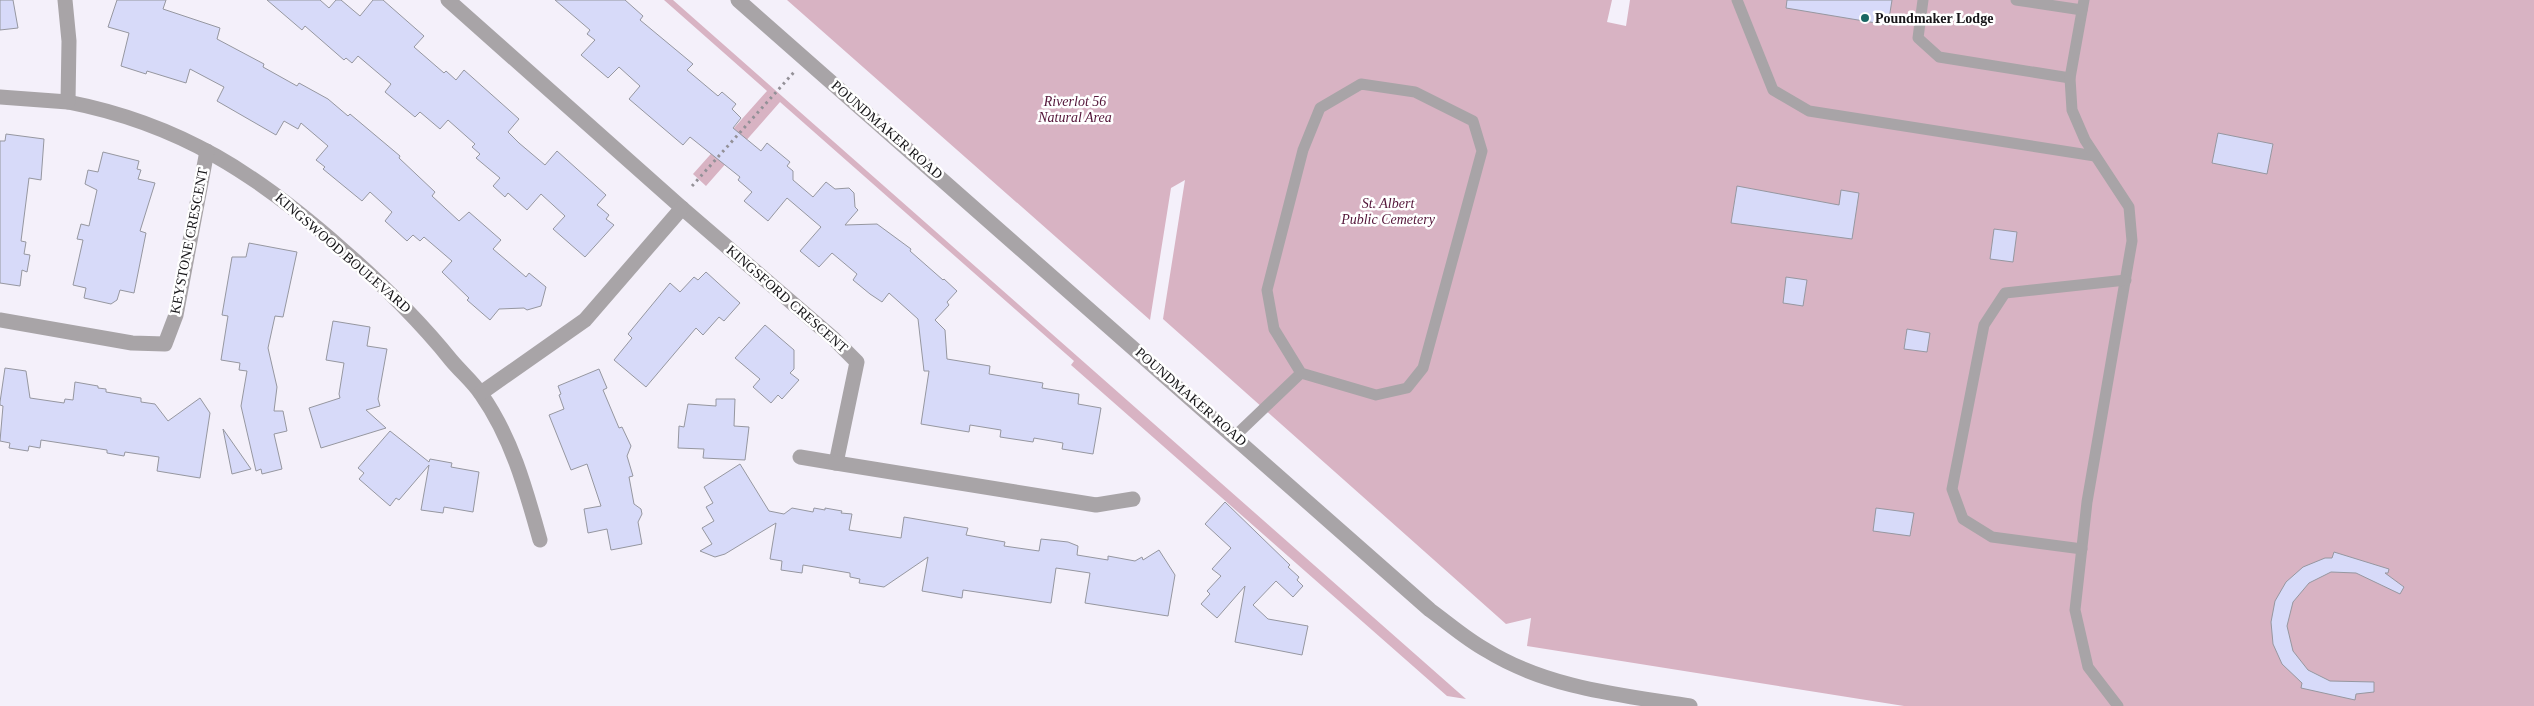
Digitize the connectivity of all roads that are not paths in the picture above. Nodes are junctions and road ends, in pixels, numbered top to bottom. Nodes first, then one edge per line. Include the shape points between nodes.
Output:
1 (65, 0) edge
2 (448, 0) edge
3 (738, 0) edge
4 (1737, 0) edge
5 (1923, 0) edge
6 (2016, 0) edge
7 (2083, 5) edge
8 (2070, 78) junction
9 (0, 97) edge
10 (68, 102) junction
11 (208, 151) junction
12 (2095, 156) junction
13 (682, 208) junction
14 (2126, 280) junction
15 (0, 320) edge
16 (1300, 374) junction
17 (481, 393) junction
18 (1235, 436) junction
19 (800, 458) dead end
20 (836, 463) junction
21 (1133, 499) dead end
22 (540, 540) dead end
23 (2082, 549) junction
24 (1690, 706) edge
25 (2118, 706) edge

1 - 10 street via 69,41
2 - 13 street, KINGSFORD CRESCENT
3 - 18 street, POUNDMAKER ROAD
4 - 12 lane via 1773,90 1809,111
5 - 8 lane via 1918,38 1939,56
6 - 7 lane
7 - 8 lane
8 - 12 lane via 2072,110
9 - 10 street, KINGSWOOD BOULEVARD
10 - 11 street, KINGSWOOD BOULEVARD via 103,109 166,131
11 - 15 street, KEYSTONE CRESCENT via 176,315 165,344 132,343
11 - 17 street, KINGSWOOD BOULEVARD via 254,177 301,212 421,322
12 - 14 lane via 2129,207 2132,241
13 - 17 street via 585,320
13 - 20 street, KINGSFORD CRESCENT via 834,338 857,362
14 - 23 lane via 2087,502
14 - 23 lane via 2005,293 1984,325 1952,489 1963,519 1992,537
16 - 16 lane via 1376,395 1408,388 1423,368 1482,151 1473,122 1415,92 1361,84 1320,108 1303,150 1267,290 1274,329
16 - 18 lane
17 - 22 street, KINGSWOOD BOULEVARD via 519,466
18 - 24 street, POUNDMAKER ROAD via 1430,610 1486,651 1533,673 1598,692
19 - 20 street
20 - 21 street via 1096,505
23 - 25 lane via 2075,610 2088,667

